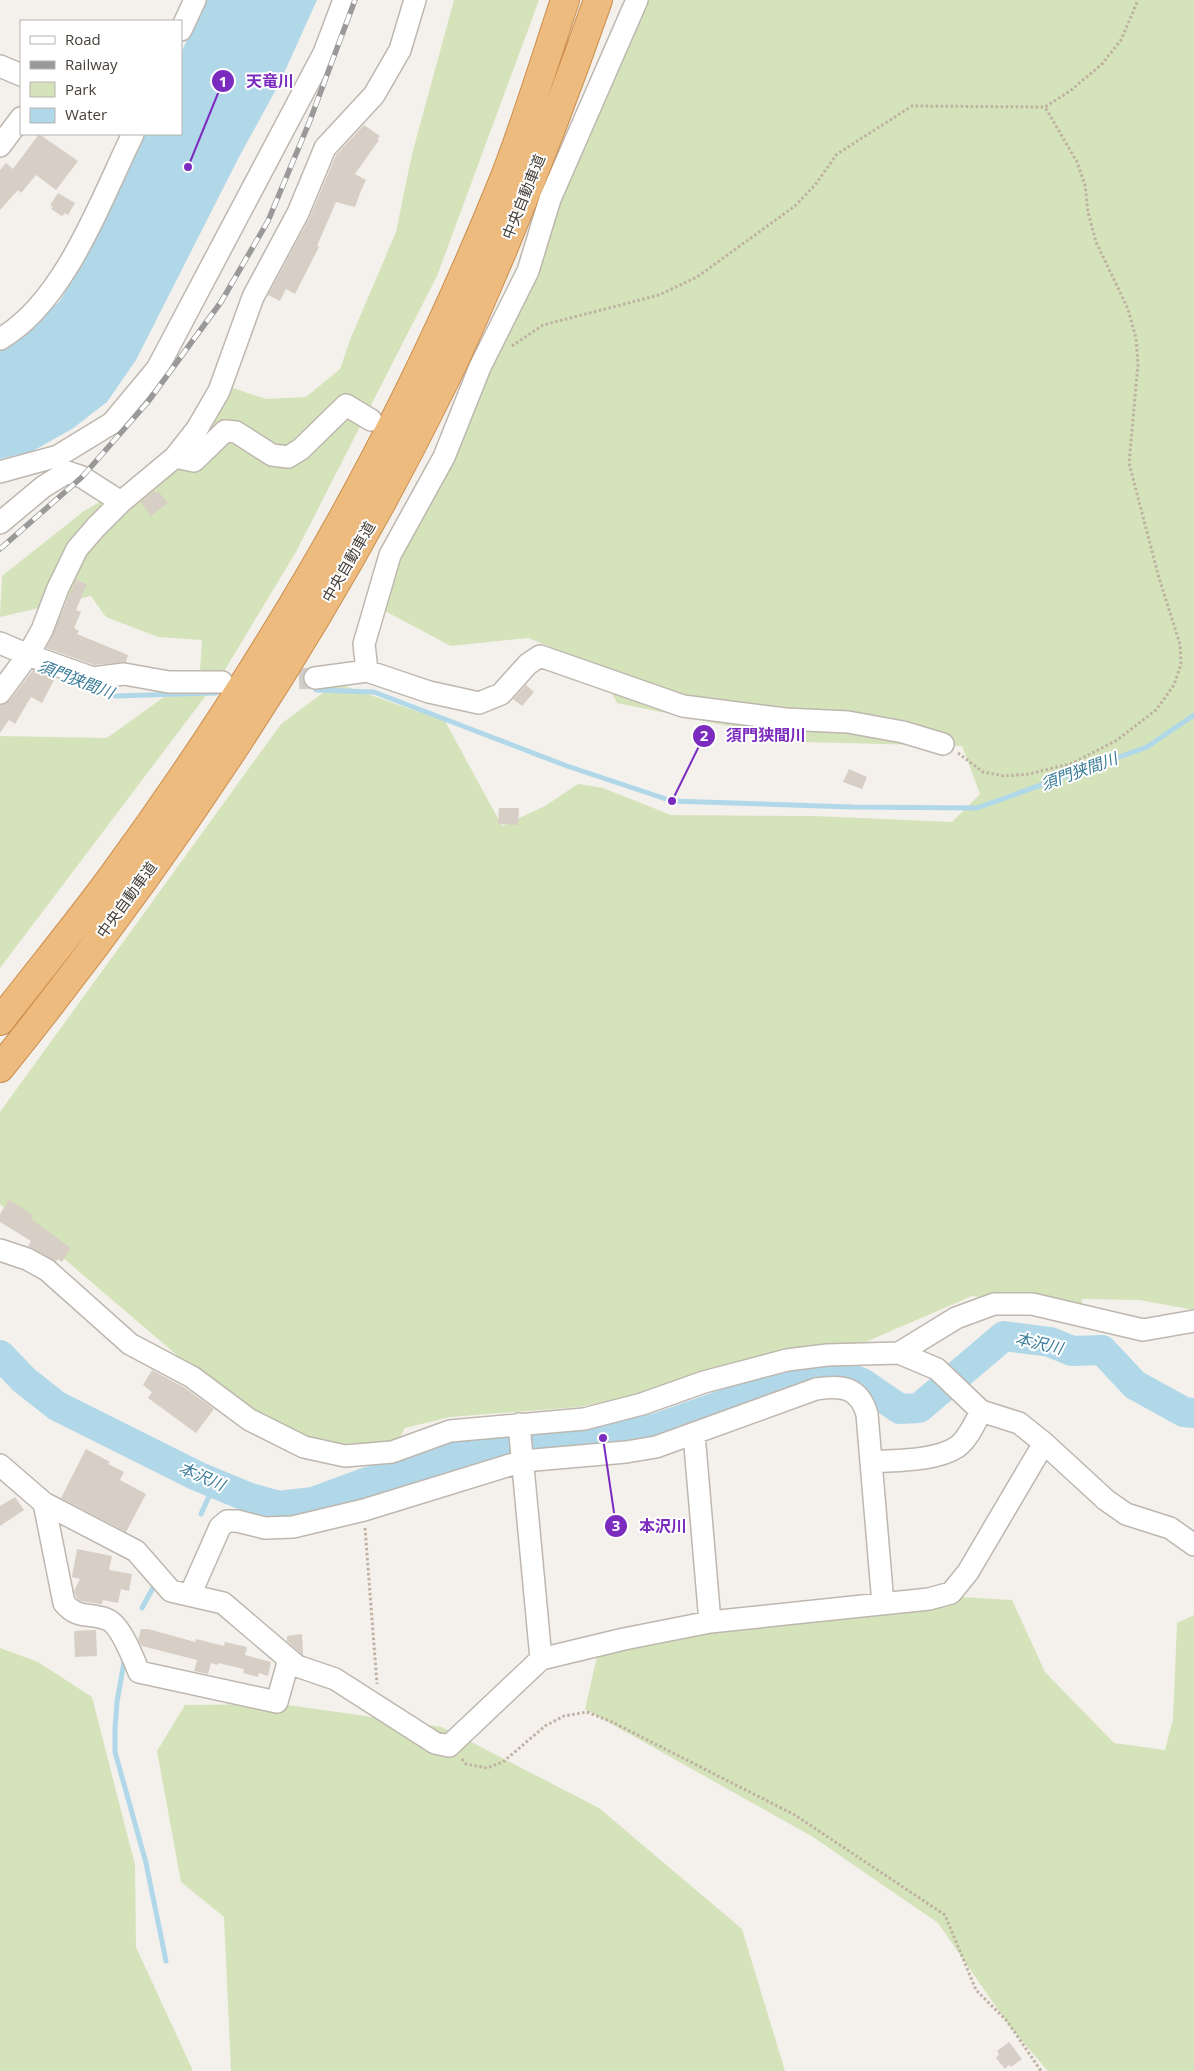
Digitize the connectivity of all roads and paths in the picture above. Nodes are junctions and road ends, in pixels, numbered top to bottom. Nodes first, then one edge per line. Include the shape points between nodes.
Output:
1 (195, 0) edge
2 (344, 0) edge
3 (415, 0) edge
4 (565, 0) edge
5 (598, 0) edge
6 (637, 0) edge
7 (1138, 0) edge
8 (182, 28) edge
9 (0, 66) edge
10 (20, 75) edge
11 (1046, 107) junction
12 (20, 119) edge
13 (133, 135) edge
14 (0, 146) edge
15 (0, 339) edge
16 (480, 367) junction
17 (371, 420) dead end
18 (175, 457) junction
19 (0, 472) edge
20 (121, 502) junction
21 (0, 523) edge
22 (0, 643) edge
23 (28, 655) junction
24 (367, 671) junction
25 (315, 678) tunnel mouth
26 (222, 682) dead end
27 (0, 693) edge
28 (943, 744) joint
29 (0, 1021) edge
30 (0, 1068) edge
31 (0, 1250) edge
32 (1194, 1321) edge
33 (899, 1353) junction
34 (982, 1411) junction
35 (519, 1424) junction
36 (694, 1434) junction
37 (1044, 1443) junction
38 (523, 1460) junction
39 (872, 1462) junction
40 (0, 1465) edge
41 (44, 1503) junction
42 (364, 1510) junction
43 (1194, 1545) edge
44 (190, 1595) junction
45 (883, 1604) junction
46 (710, 1622) junction
47 (289, 1659) junction
48 (541, 1659) junction
49 (378, 1706) junction
50 (450, 1746) junction
51 (1041, 2071) edge

1 - 8 street
2 - 19 street via 324,53 157,369 112,423 58,456
3 - 18 street via 400,50 374,95 326,148 298,213 253,297 219,391 197,429
4 - 29 highway, 中央自動車道 via 504,176 460,281 419,371 325,548 274,636 205,743 112,876
5 - 30 highway, 中央自動車道 via 530,186 445,382 350,561 229,757 136,889
6 - 16 street via 550,199 528,271
7 - 11 path via 1121,40 1102,64
9 - 10 street
11 - 16 path via 912,106 837,154 815,185 794,206 697,277 659,295 543,325
11 - 28 path via 1077,162 1096,242 1128,309 1136,338 1138,364 1129,463 1180,644 1181,664 1174,685 1156,710 1117,740 1073,763 1029,774 1004,776 984,772
12 - 14 street
13 - 15 street via 77,251 56,285 34,312
16 - 24 street via 436,453 390,555 364,644
17 - 18 street via 346,405 301,449 288,457 272,455 236,432 225,431 194,461
18 - 20 street
20 - 21 street via 82,477 67,472 43,487
20 - 23 street via 78,549
22 - 23 street
23 - 26 street via 93,678 124,674 169,682
23 - 27 street
24 - 25 street
24 - 28 street via 430,692 479,703 501,694 528,664 540,656 683,706 785,719 848,722 903,732
31 - 35 street via 47,1270 130,1344 192,1377 250,1420 304,1446 346,1456 392,1452 450,1431
32 - 33 street via 1143,1330 1032,1304 994,1304 956,1318
33 - 34 street via 937,1369
33 - 35 street via 787,1360 584,1419
34 - 37 street via 1019,1423
34 - 39 street via 958,1446 944,1454
35 - 38 street
36 - 38 street via 626,1452
36 - 39 street via 816,1389 833,1386 857,1394 864,1403
36 - 46 street
37 - 43 street via 1106,1500 1126,1514 1170,1528
37 - 45 street via 968,1572 950,1592 929,1600
38 - 42 street
38 - 48 street
39 - 45 street
40 - 41 street
41 - 44 street via 136,1551 171,1590
41 - 47 street via 64,1603 73,1613 108,1619 118,1628 139,1672 277,1702
42 - 44 street via 279,1529 227,1521 220,1526
42 - 49 path
44 - 47 street via 223,1603
45 - 46 street
46 - 48 street
47 - 49 street via 297,1666 336,1679
48 - 50 street
49 - 50 street via 435,1743
50 - 51 path via 466,1764 487,1768 503,1762 545,1726 564,1716 587,1712 621,1726 794,1815 945,1915 976,1990 1007,2021

